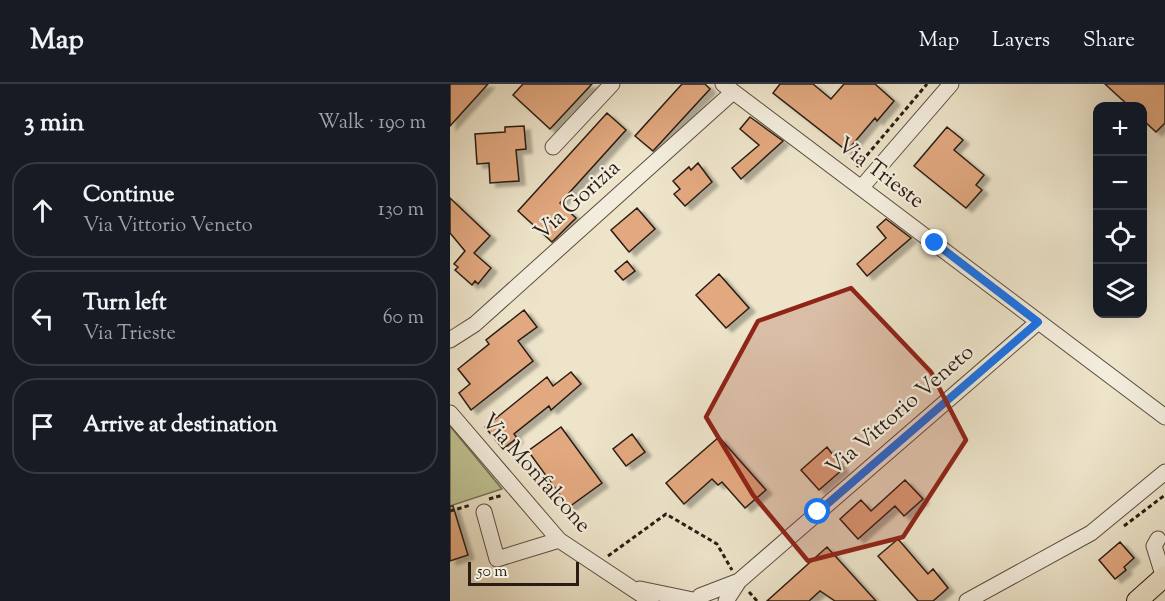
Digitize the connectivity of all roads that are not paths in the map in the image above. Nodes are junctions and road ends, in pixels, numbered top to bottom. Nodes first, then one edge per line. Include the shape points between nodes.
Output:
1 (612, 84) edge
2 (951, 84) edge
3 (728, 88) edge
4 (553, 147) dead end
5 (861, 188) junction
6 (1038, 322) junction
7 (450, 340) edge
8 (450, 413) edge
9 (1159, 414) edge
10 (1165, 423) edge
11 (1165, 472) edge
12 (484, 512) dead end
13 (1158, 539) dead end
14 (559, 540) junction
15 (1164, 577) edge
16 (739, 581) junction
17 (620, 582) junction
18 (695, 599) edge
19 (651, 601) edge
20 (718, 601) edge
21 (726, 601) edge
22 (967, 601) edge
23 (1137, 601) edge

1 - 4 street
2 - 5 street
3 - 5 street, Via Trieste
3 - 7 street, Via Gorizia via 475,324
5 - 6 street, Via Trieste
6 - 9 street, Via Trieste
6 - 16 street, Via Vittorio Veneto
8 - 14 street, Via Monfalcone
9 - 10 street, Via Trieste
11 - 22 street via 1091,533
12 - 14 street via 497,559
13 - 15 street via 1154,546
14 - 17 street, Via Monfalcone
15 - 23 main road
16 - 18 street, Via Vittorio Veneto
16 - 21 street, Via Vittorio Veneto
17 - 18 street, Via Monfalcone via 656,594
17 - 19 street, Via Monfalcone
18 - 20 street, Via Monfalcone via 707,596

